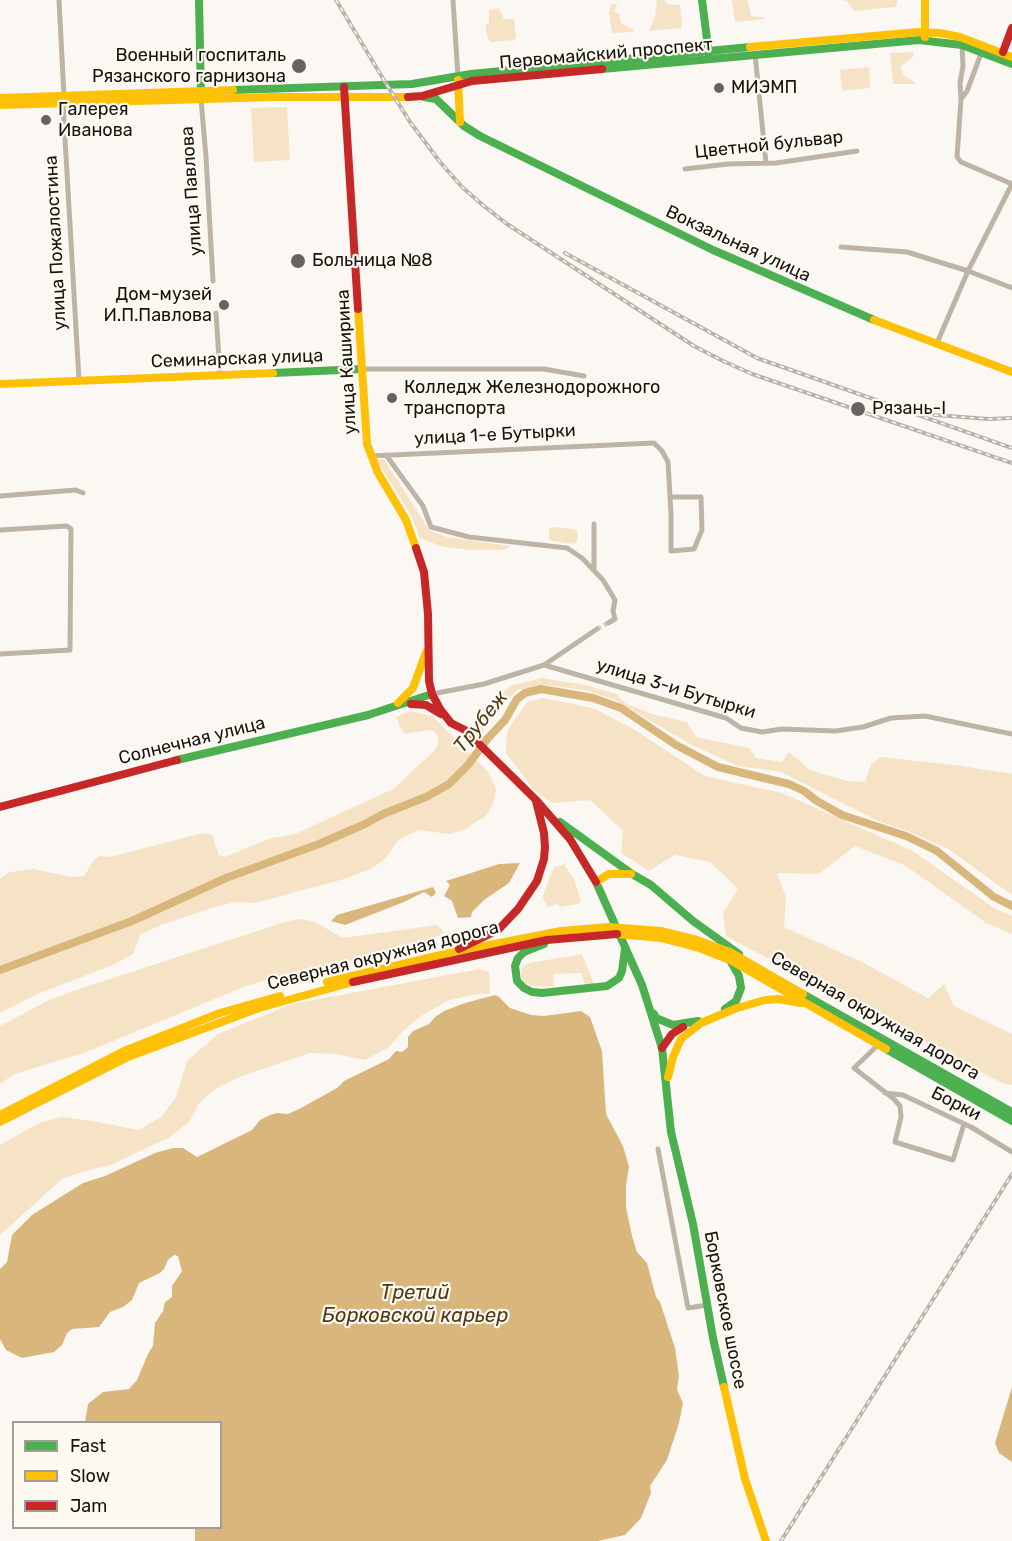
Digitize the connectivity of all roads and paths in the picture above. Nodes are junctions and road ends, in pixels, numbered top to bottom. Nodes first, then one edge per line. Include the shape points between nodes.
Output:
1 (59, 0) edge
2 (199, 0) edge
3 (453, 0) edge
4 (702, 0) edge
5 (708, 0) edge
6 (925, 0) edge
7 (1012, 28) edge
8 (925, 36) junction
9 (962, 45) junction
10 (981, 51) junction
11 (1003, 52) junction
12 (755, 54) junction
13 (710, 55) junction
14 (1012, 57) edge
15 (1012, 64) edge
16 (458, 81) junction
17 (344, 87) junction
18 (446, 89) junction
19 (201, 95) junction
20 (422, 96) junction
21 (344, 97) junction
22 (0, 98) edge
23 (961, 99) junction
24 (63, 100) junction
25 (0, 105) edge
26 (459, 108) junction
27 (446, 109) junction
28 (461, 123) junction
29 (857, 151) dead end
30 (766, 163) junction
31 (685, 169) dead end
32 (1012, 184) edge
33 (841, 247) dead end
34 (968, 271) junction
35 (213, 281) dead end
36 (1012, 288) edge
37 (216, 314) dead end
38 (937, 343) junction
39 (362, 369) junction
40 (1012, 372) edge
41 (220, 374) junction
42 (584, 376) dead end
43 (79, 380) junction
44 (0, 384) edge
45 (370, 456) junction
46 (386, 456) junction
47 (83, 493) dead end
48 (0, 496) edge
49 (670, 497) junction
50 (594, 524) dead end
51 (0, 530) edge
52 (594, 569) junction
53 (608, 623) dead end
54 (596, 631) tunnel mouth
55 (428, 645) junction
56 (0, 654) edge
57 (544, 665) junction
58 (432, 694) junction
59 (402, 704) junction
60 (393, 707) junction
61 (451, 723) junction
62 (1012, 734) edge
63 (536, 800) junction
64 (0, 807) edge
65 (554, 818) junction
66 (632, 874) junction
67 (596, 882) junction
68 (632, 931) junction
69 (581, 932) junction
70 (559, 938) junction
71 (625, 948) junction
72 (449, 953) junction
73 (730, 960) junction
74 (746, 960) junction
75 (816, 1008) junction
76 (652, 1012) junction
77 (692, 1023) junction
78 (878, 1045) junction
79 (662, 1048) junction
80 (667, 1081) junction
81 (883, 1093) junction
82 (1012, 1112) edge
83 (0, 1115) edge
84 (1012, 1121) edge
85 (0, 1122) edge
86 (964, 1124) junction
87 (658, 1149) dead end
88 (1012, 1152) edge
89 (707, 1305) junction
90 (766, 1541) edge

1 - 24 street, улица Пожалостина
2 - 19 main road, улица Павлова
3 - 16 street
4 - 13 main road
5 - 13 main road
6 - 8 main road
7 - 11 main road
8 - 9 main road, Первомайский проспект
8 - 11 main road, Первомайский проспект via 960,37
8 - 12 main road, Первомайский проспект
8 - 13 main road, Первомайский проспект
9 - 10 main road, Первомайский проспект
9 - 23 street
10 - 15 main road, Первомайский проспект
10 - 23 street
11 - 14 main road, Первомайский проспект
12 - 13 main road, Первомайский проспект
12 - 30 street
13 - 16 main road, Первомайский проспект via 585,62 471,74
16 - 17 main road, Первомайский проспект
16 - 18 main road
16 - 26 main road
17 - 19 main road, Первомайский проспект
17 - 21 main road, улица Каширина
18 - 20 main road, Первомайский проспект
18 - 27 main road
19 - 21 main road, Первомайский проспект
19 - 24 main road, Первомайский проспект
19 - 35 street, улица Павлова
20 - 21 main road, Первомайский проспект
20 - 27 main road, Вокзальная улица via 432,98
21 - 39 main road, улица Каширина
22 - 24 main road, Первомайский проспект
23 - 32 street via 957,157
24 - 25 main road, Первомайский проспект
24 - 43 street, улица Пожалостина
26 - 27 main road via 454,112
26 - 28 main road
27 - 28 main road, Вокзальная улица
28 - 38 main road, Вокзальная улица via 480,136 773,278
29 - 30 street, Цветной бульвар
30 - 31 street, Цветной бульвар
32 - 34 street
33 - 34 street via 907,252
34 - 36 street
34 - 38 street
37 - 41 street
38 - 40 main road, Вокзальная улица
39 - 41 main road, Семинарская улица
39 - 42 street, Семинарская улица via 544,369
39 - 45 main road, улица Каширина
41 - 43 main road, Семинарская улица
43 - 44 main road, Семинарская улица
45 - 46 street, улица 1-е Бутырки
45 - 55 main road, улица Каширина via 406,520 424,572
46 - 49 street, улица 1-е Бутырки via 654,443 668,462
46 - 52 street via 423,506 430,527 469,537 567,548
47 - 48 street via 76,490
49 - 49 street, улица 1-е Бутырки via 671,551 694,549 702,530 701,497
50 - 52 street
51 - 56 street via 67,526 71,529 70,650
52 - 53 street via 615,600 615,620
54 - 57 street, улица 3-и Бутырки
55 - 58 main road, улица Каширина
55 - 60 main road, Солнечная улица via 413,688
57 - 58 street, улица 3-и Бутырки via 484,684
57 - 62 street, улица 3-и Бутырки via 762,732 835,731 891,718 925,716
58 - 59 main road, Солнечная улица
58 - 61 main road
59 - 60 main road, Солнечная улица
59 - 61 main road via 426,705
60 - 64 main road, Солнечная улица
61 - 63 main road via 465,730
63 - 65 main road
63 - 72 main road via 545,847 542,870 530,894 498,930
65 - 66 main road
65 - 67 main road
66 - 67 main road via 609,874
66 - 74 main road
67 - 71 main road
68 - 69 main road, Северная окружная дорога
68 - 73 main road, Северная окружная дорога
68 - 74 main road, Северная окружная дорога via 661,931 689,938
69 - 70 main road
69 - 72 main road, Северная окружная дорога
70 - 71 main road via 518,958 515,974 524,988 542,993 607,986 619,978
70 - 85 main road via 373,976 259,1008 129,1058
71 - 76 main road
72 - 83 main road, Северная окружная дорога via 345,977 220,1013 124,1051
73 - 75 main road, Северная окружная дорога
73 - 77 main road via 740,976 740,995 727,1008
74 - 82 main road, Северная окружная дорога
75 - 78 main road, Северная окружная дорога
75 - 80 main road via 793,1001 765,1000 701,1023 681,1039
76 - 77 main road via 673,1025
76 - 79 main road
77 - 79 main road via 672,1034
78 - 81 street via 854,1068
78 - 84 main road, Северная окружная дорога
79 - 80 main road
80 - 89 main road, Борковское шоссе via 674,1153 693,1224
81 - 86 street, Борки via 903,1095
81 - 86 street via 897,1102 901,1112 894,1140 897,1144 953,1160
86 - 88 street, Борки
87 - 89 street via 688,1308
89 - 90 main road, Борковское шоссе via 742,1468

